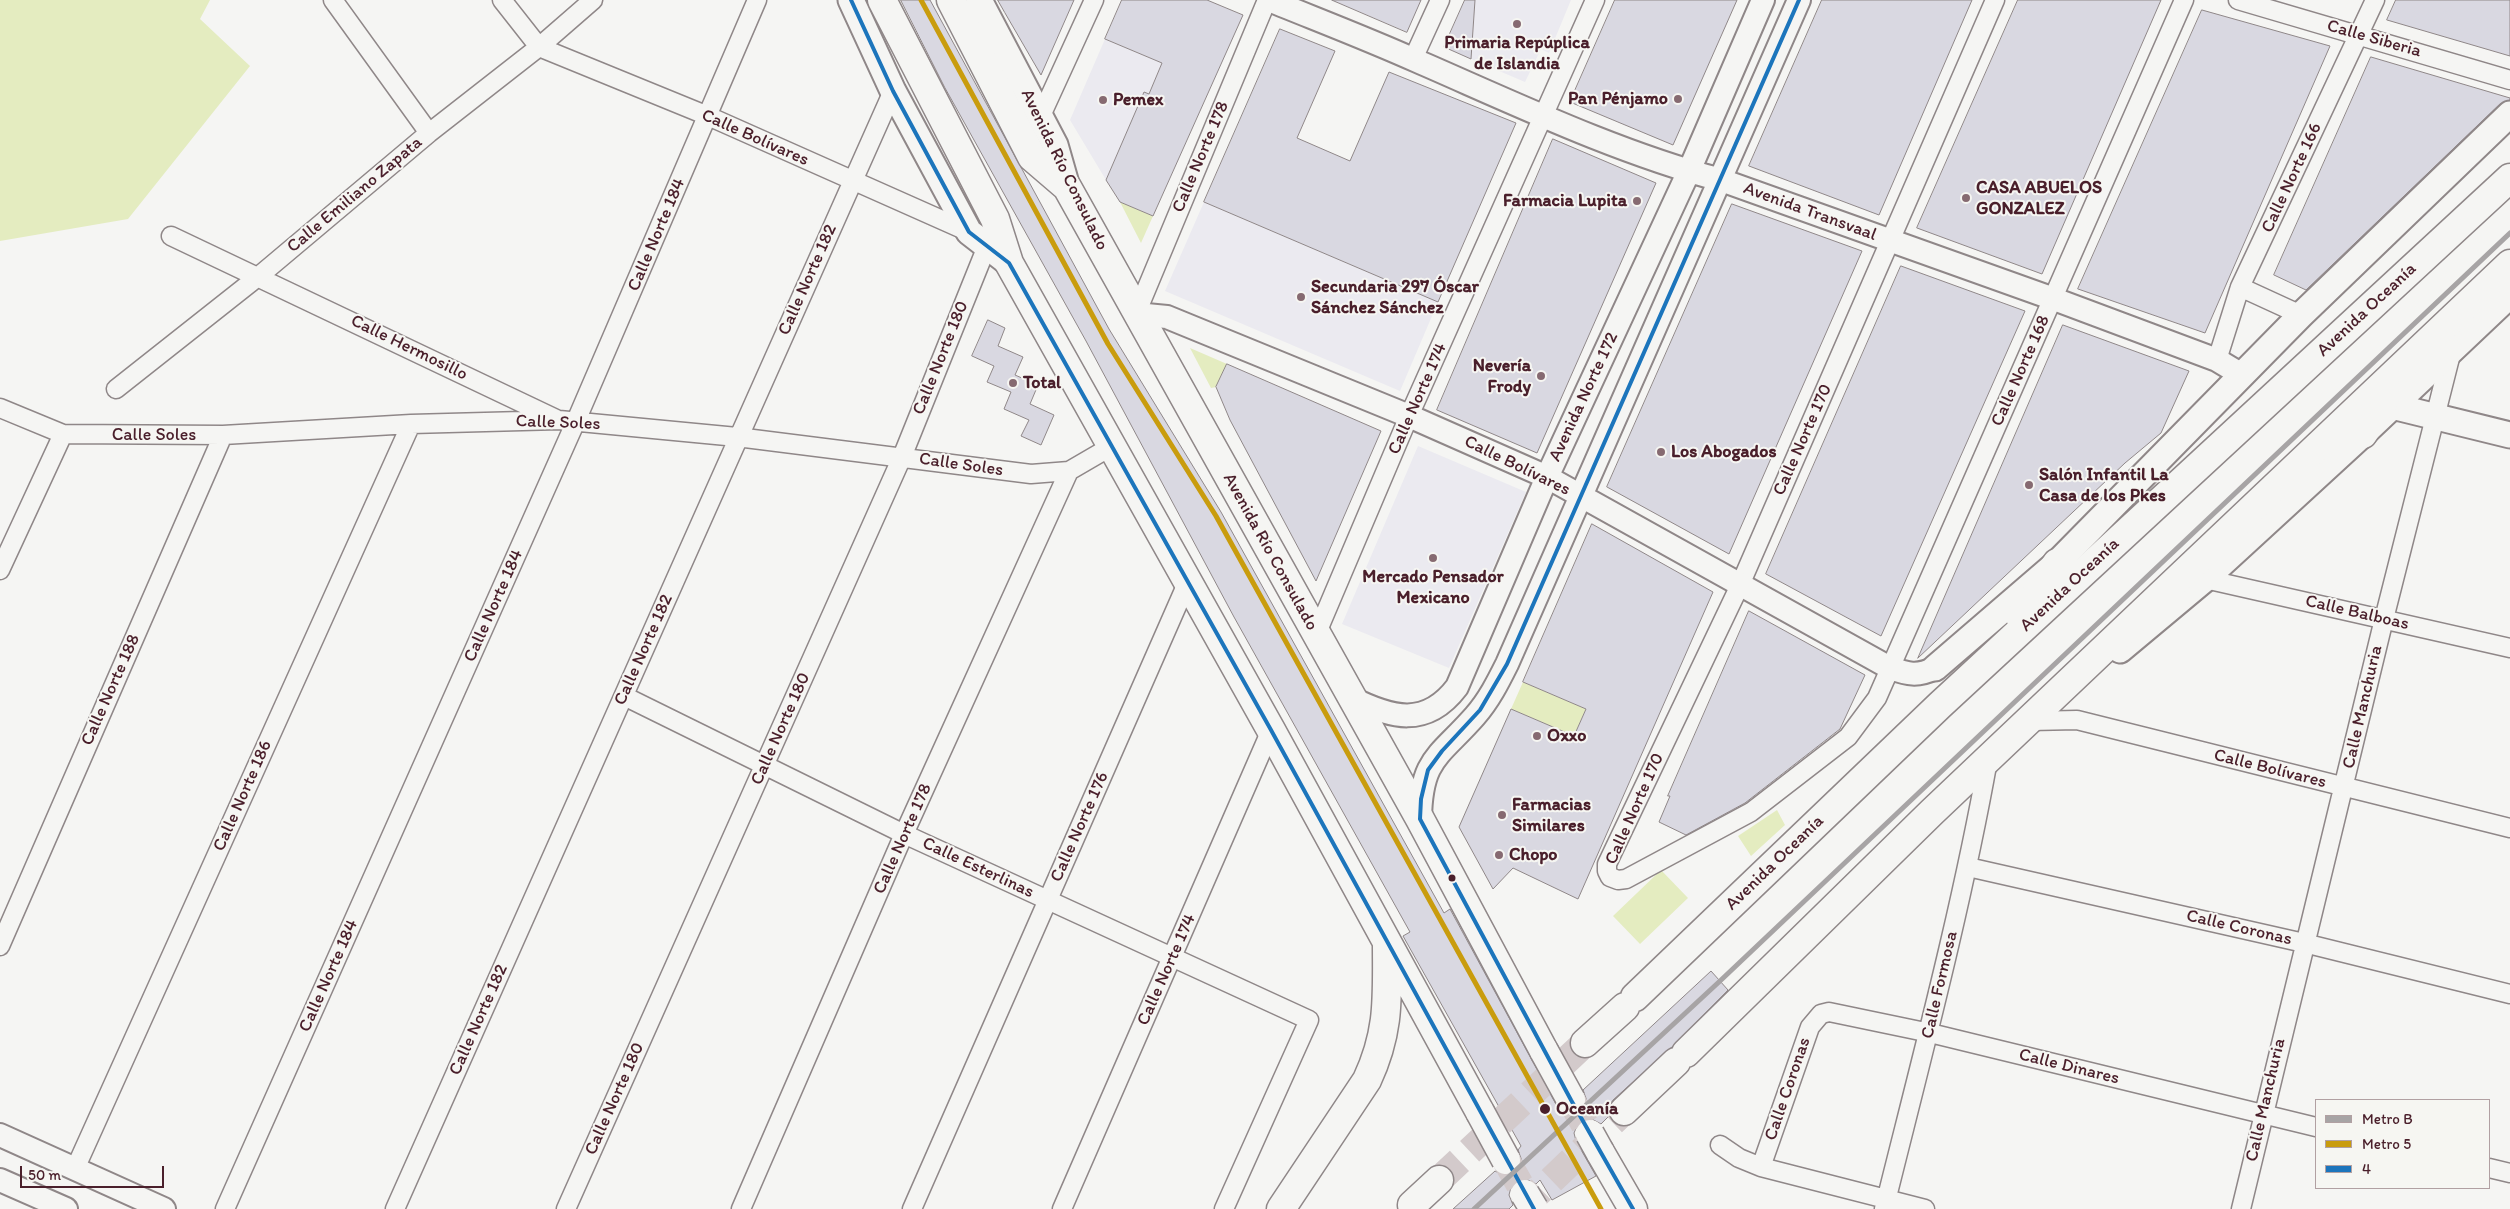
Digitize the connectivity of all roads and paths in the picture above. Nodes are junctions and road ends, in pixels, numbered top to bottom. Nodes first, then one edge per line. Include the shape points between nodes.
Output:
1 (333, 0) edge
2 (502, 0) edge
3 (593, 0) edge
4 (757, 0) edge
5 (851, 0) edge
6 (882, 0) edge
7 (951, 0) edge
8 (980, 0) edge
9 (1094, 0) edge
10 (1268, 0) edge
11 (1440, 0) edge
12 (1595, 0) edge
13 (1763, 0) edge
14 (1799, 0) edge
15 (1995, 0) edge
16 (2184, 0) edge
17 (2238, 0) edge
18 (2374, 0) edge
19 (2360, 34) junction
20 (539, 47) junction
21 (1414, 59) junction
22 (2510, 80) edge
23 (893, 91) junction
24 (2510, 114) edge
25 (708, 116) junction
26 (1544, 117) junction
27 (1040, 118) junction
28 (429, 133) junction
29 (1689, 171) junction
30 (2510, 178) edge
31 (1721, 180) junction
32 (852, 181) junction
33 (1068, 187) junction
34 (171, 236) dead end
35 (978, 239) junction
36 (1891, 241) junction
37 (1009, 263) junction
38 (2510, 264) edge
39 (259, 276) junction
40 (2240, 288) junction
41 (2510, 295) edge
42 (2054, 299) junction
43 (1136, 314) junction
44 (2302, 315) junction
45 (2452, 350) junction
46 (2411, 359) junction
47 (2217, 360) junction
48 (2242, 375) junction
49 (116, 389) dead end
50 (2392, 406) junction
51 (0, 408) edge
52 (1410, 416) junction
53 (2435, 416) junction
54 (568, 421) junction
55 (411, 424) junction
56 (63, 434) junction
57 (2363, 434) junction
58 (223, 435) junction
59 (2510, 435) edge
60 (737, 437) junction
61 (1112, 446) junction
62 (902, 457) junction
63 (1069, 471) junction
64 (1547, 476) junction
65 (1580, 497) junction
66 (2057, 563) junction
67 (0, 570) edge
68 (2205, 579) junction
69 (1188, 581) junction
70 (1740, 585) junction
71 (2384, 619) junction
72 (1316, 635) junction
73 (2510, 648) edge
74 (1992, 658) junction
75 (1890, 668) junction
76 (1935, 668) joint
77 (2080, 673) junction
78 (624, 696) junction
79 (1351, 698) junction
80 (2030, 721) junction
81 (1271, 730) junction
82 (1988, 760) junction
83 (765, 764) junction
84 (2344, 788) junction
85 (1420, 819) junction
86 (2510, 828) edge
87 (904, 834) junction
88 (1968, 867) junction
89 (1610, 877) joint
90 (1048, 900) junction
91 (1387, 940) junction
92 (2304, 943) junction
93 (0, 946) edge
94 (1173, 956) junction
95 (2510, 994) edge
96 (1821, 1014) joint
97 (1930, 1033) junction
98 (1585, 1043) tunnel mouth
99 (1571, 1100) tunnel mouth
100 (1624, 1111) tunnel mouth
101 (2262, 1114) junction
102 (2315, 1127) edge
103 (0, 1135) edge
104 (1595, 1143) tunnel mouth
105 (1720, 1145) dead end
106 (1506, 1160) tunnel mouth
107 (1761, 1167) junction
108 (75, 1168) junction
109 (2490, 1168) edge
110 (2510, 1173) edge
111 (0, 1180) edge
112 (1439, 1180) tunnel mouth
113 (1885, 1204) edge
114 (1412, 1205) dead end
115 (66, 1209) edge
116 (164, 1209) edge
117 (225, 1209) edge
118 (395, 1209) edge
119 (566, 1209) edge
120 (741, 1209) edge
121 (912, 1209) edge
122 (1062, 1209) edge
123 (1224, 1209) edge
124 (1281, 1209) edge
125 (1633, 1209) edge
126 (1925, 1209) edge
127 (2241, 1209) edge

1 - 28 street
2 - 20 street
3 - 20 street, Calle Emiliano Zapata
4 - 25 street, Calle Norte 184
5 - 23 main road
6 - 37 highway via 995,219
7 - 33 highway via 1032,157
8 - 27 main road, Avenida Río Consulado
9 - 27 street
10 - 21 street, Avenida Transvaal
10 - 43 street, Calle Norte 178
11 - 21 street
12 - 26 street, Calle Norte 174
13 - 29 street, Avenida Norte 172
14 - 31 street, Avenida Norte 172
15 - 36 street, Calle Norte 170
16 - 42 street, Calle Norte 168
17 - 19 street, Calle Siberia
18 - 19 street, Calle Norte 166
19 - 22 street, Calle Siberia
19 - 40 street, Calle Norte 166
20 - 25 street, Calle Bolívares
20 - 28 street, Calle Emiliano Zapata
21 - 26 street, Avenida Transvaal
23 - 32 street, Calle Norte 182
23 - 35 main road
24 - 44 main road, Avenida Oceanía
25 - 32 street, Calle Bolívares
25 - 54 street, Calle Norte 184
26 - 29 street, Avenida Transvaal
26 - 52 street, Calle Norte 174
27 - 33 main road, Avenida Río Consulado via 1056,146
28 - 39 street, Calle Emiliano Zapata
29 - 31 street, Avenida Transvaal
29 - 64 street, Avenida Norte 172
30 - 74 highway, Avenida Oceanía
31 - 36 street, Avenida Transvaal
31 - 65 street, Avenida Norte 172
32 - 35 street, Calle Bolívares
32 - 60 street, Calle Norte 182
33 - 43 highway, Avenida Río Consulado
34 - 39 street, Calle Hermosillo
35 - 37 main road
35 - 62 street, Calle Norte 180
36 - 42 street, Avenida Transvaal
36 - 70 street, Calle Norte 170
37 - 61 highway
38 - 46 highway
39 - 49 street, Calle Emiliano Zapata
39 - 54 street, Calle Hermosillo
40 - 44 street
40 - 47 street, Calle Norte 166
41 - 45 main road
42 - 47 street, Avenida Transvaal
42 - 75 street, Calle Norte 168
43 - 52 street, Calle Bolívares via 1167,317
43 - 72 highway, Avenida Río Consulado
44 - 48 main road, Avenida Oceanía
45 - 50 main road
45 - 53 street, Calle Manchuria
46 - 57 highway
46 - 77 highway
47 - 48 street, Avenida Transvaal
48 - 66 main road, Avenida Oceanía
50 - 53 main road
50 - 57 main road
51 - 56 street, Calle Soles
52 - 64 street, Calle Bolívares
52 - 72 street, Calle Norte 174
53 - 59 main road
53 - 71 street, Calle Manchuria
54 - 55 street, Calle Soles
54 - 60 street, Calle Soles
54 - 117 street, Calle Norte 184
55 - 58 street, Calle Soles
55 - 108 street, Calle Norte 186
56 - 58 street, Calle Soles
56 - 67 street
57 - 68 main road
58 - 93 street, Calle Norte 188
60 - 62 street, Calle Soles
60 - 78 street, Calle Norte 182
61 - 63 street, Calle Soles
61 - 69 highway
62 - 63 street, Calle Soles via 1031,474
62 - 83 street, Calle Norte 180
63 - 87 street, Calle Norte 178
64 - 65 street, Calle Bolívares
64 - 79 street, Avenida Norte 172 via 1463,677 1450,696 1432,710 1411,716 1388,714
65 - 70 street, Calle Bolívares
65 - 85 street, Avenida Norte 172 via 1498,682 1475,716 1440,750 1428,768 1420,802
66 - 74 highway
66 - 76 main road, Avenida Oceanía
68 - 71 street, Calle Balboas
68 - 77 main road via 2122,649
69 - 81 highway
69 - 90 street, Calle Norte 176
70 - 75 street, Calle Bolívares
70 - 89 street, Calle Norte 170 via 1607,864
71 - 73 street, Calle Balboas
71 - 84 street, Calle Manchuria
72 - 79 highway, Avenida Río Consulado
74 - 98 highway, Avenida Oceanía
75 - 76 street, Calle Bolívares via 1910,675 1923,674
75 - 89 street, Calle Norte 168 via 1877,698 1848,737 1752,812 1626,879
77 - 80 highway
78 - 83 street, Calle Esterlinas
78 - 118 street, Calle Norte 182
79 - 85 highway, Avenida Río Consulado
80 - 82 highway
80 - 84 street, Calle Bolívares via 2077,720
81 - 91 highway
81 - 94 street, Calle Norte 174
82 - 88 street, Calle Formosa
82 - 100 highway
83 - 87 street, Calle Esterlinas
83 - 119 street, Calle Norte 180
84 - 86 street, Calle Bolívares
84 - 92 street, Calle Manchuria
85 - 99 highway, Avenida Río Consulado, bridge
87 - 90 street, Calle Esterlinas
87 - 120 street, Calle Norte 178
88 - 92 street, Calle Coronas
88 - 97 street, Calle Formosa
90 - 94 street, Calle Esterlinas
90 - 121 street, Calle Norte 176
91 - 106 highway, bridge
91 - 124 highway via 1386,1028 1376,1060 1367,1080
92 - 95 street, Calle Coronas
92 - 101 street, Calle Manchuria
94 - 122 street, Calle Norte 174
94 - 123 street, Calle Esterlinas via 1309,1020
96 - 97 street, Calle Dinares via 1837,1012
96 - 107 street, Calle Coronas via 1810,1027
97 - 101 street, Calle Dinares
97 - 113 street, Calle Formosa
101 - 102 street, Calle Dinares
101 - 127 street, Calle Manchuria
103 - 108 street
104 - 125 highway
105 - 107 street
107 - 113 street
108 - 116 street
109 - 110 street
111 - 115 street
112 - 114 highway
113 - 126 street

